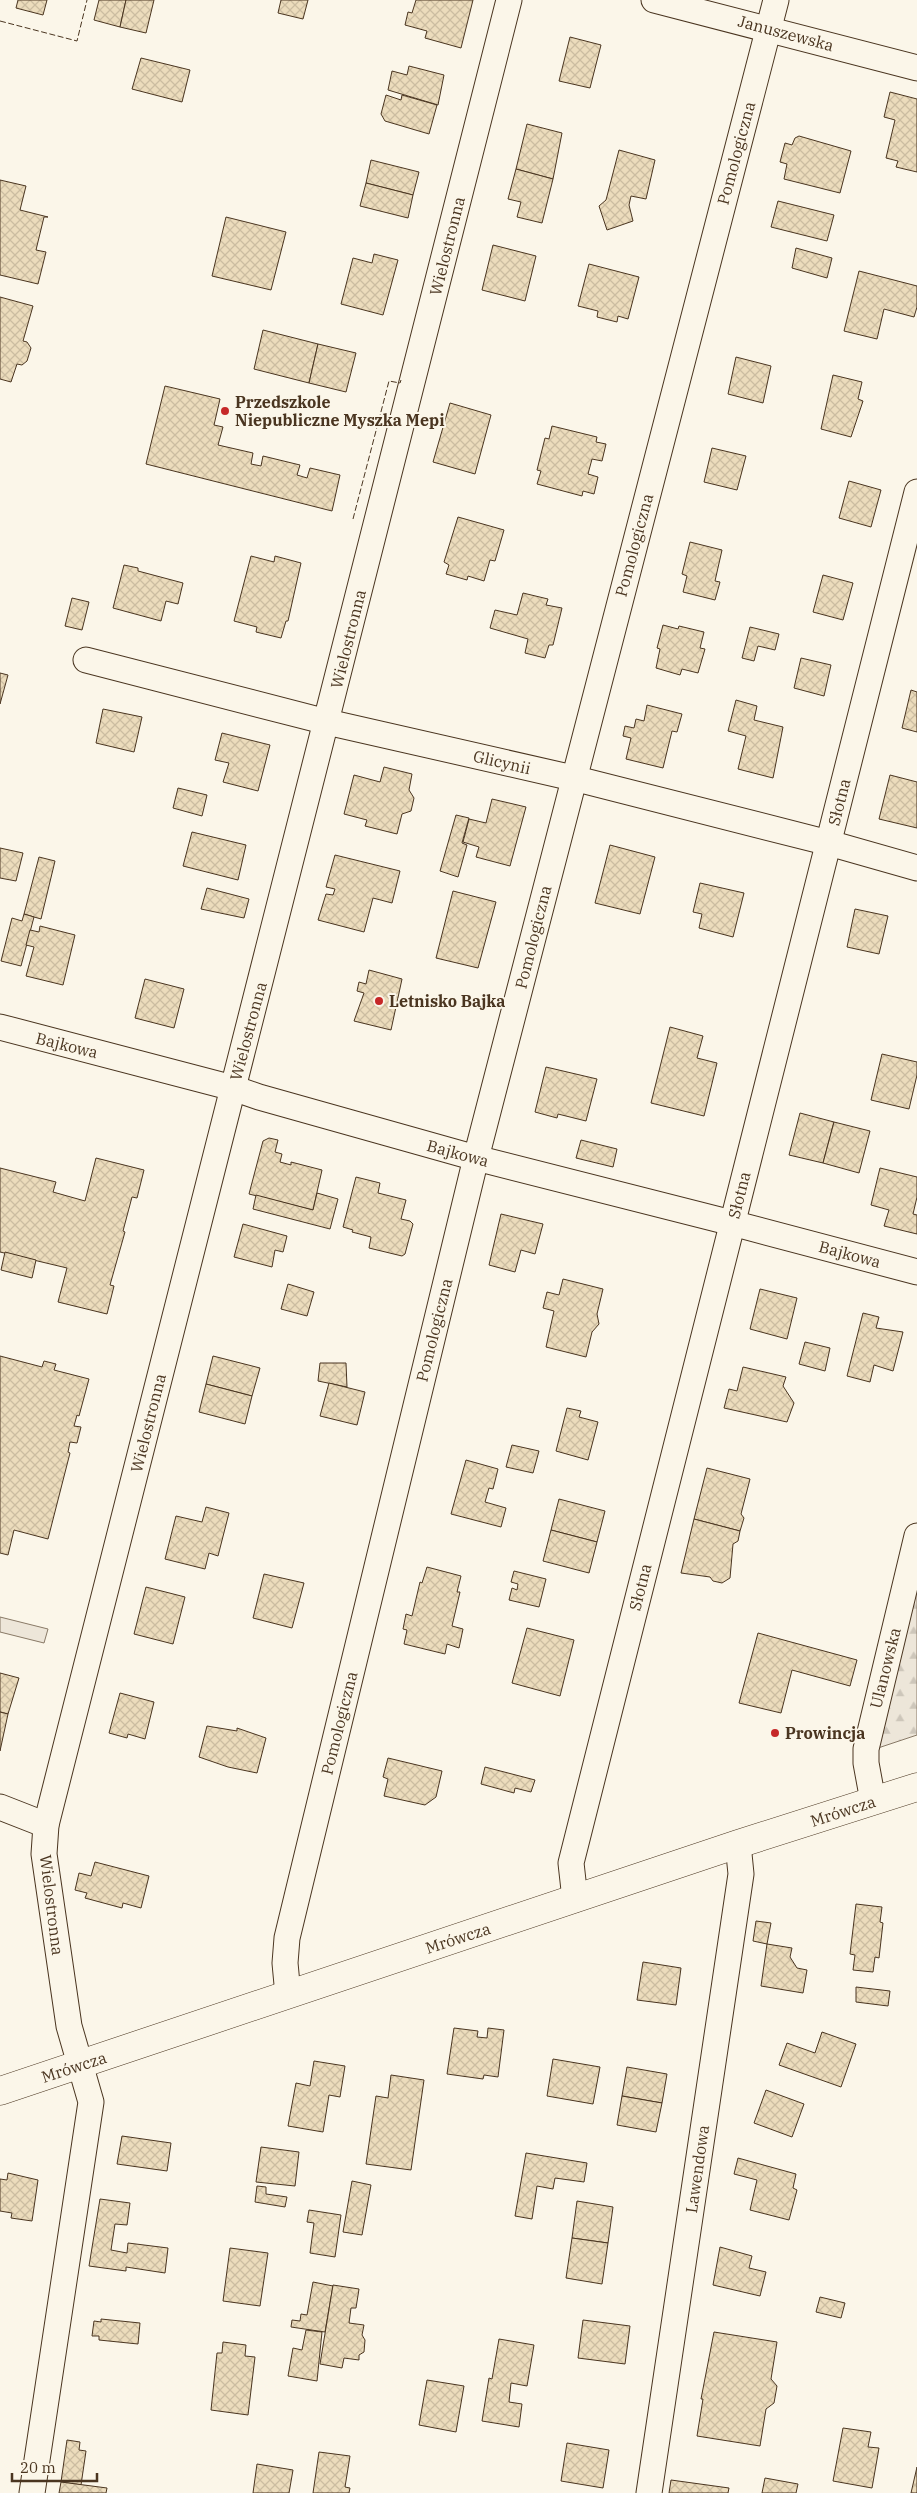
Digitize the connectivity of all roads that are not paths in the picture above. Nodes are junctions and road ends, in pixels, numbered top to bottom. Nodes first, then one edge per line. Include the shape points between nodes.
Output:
1 (509, 0) edge
2 (654, 0) edge
3 (776, 0) edge
4 (769, 28) junction
5 (917, 68) edge
6 (917, 492) edge
7 (86, 660) dead end
8 (327, 722) junction
9 (573, 778) junction
10 (829, 843) junction
11 (917, 868) edge
12 (0, 1027) edge
13 (233, 1088) junction
14 (476, 1158) junction
15 (732, 1223) junction
16 (917, 1272) edge
17 (917, 1536) edge
18 (917, 1787) edge
19 (873, 1801) junction
20 (0, 1806) edge
21 (46, 1824) junction
22 (738, 1844) junction
23 (575, 1899) junction
24 (288, 1995) junction
25 (79, 2066) junction
26 (0, 2091) edge
27 (32, 2493) edge
28 (649, 2493) edge

1 - 8 street, Wielostronna
2 - 4 street, Januszewska
3 - 4 street, Pomologiczna
4 - 5 street, Januszewska
4 - 9 street, Pomologiczna
6 - 10 street, Słotna
7 - 8 street, Glicynii
8 - 9 street, Glicynii
8 - 13 street, Wielostronna
9 - 10 street, Glicynii
9 - 14 street, Pomologiczna
10 - 11 street, Glicynii
10 - 15 street, Słotna
12 - 13 street, Bajkowa
13 - 14 street, Bajkowa
13 - 21 street, Wielostronna
14 - 15 street, Bajkowa
14 - 24 street, Pomologiczna via 287,1938
15 - 16 street, Bajkowa
15 - 23 street, Słotna via 571,1863
17 - 19 street, Ulanowska via 866,1749
18 - 19 street, Mrówcza
19 - 22 street, Mrówcza
20 - 21 street
21 - 25 street, Wielostronna via 44,1854 47,1881 69,2026
22 - 23 street, Mrówcza
22 - 28 street, Lawendowa via 741,1874
23 - 24 street, Mrówcza
24 - 25 street, Mrówcza
25 - 26 street, Mrówcza
25 - 27 street, Wielostronna via 89,2091 90,2110

